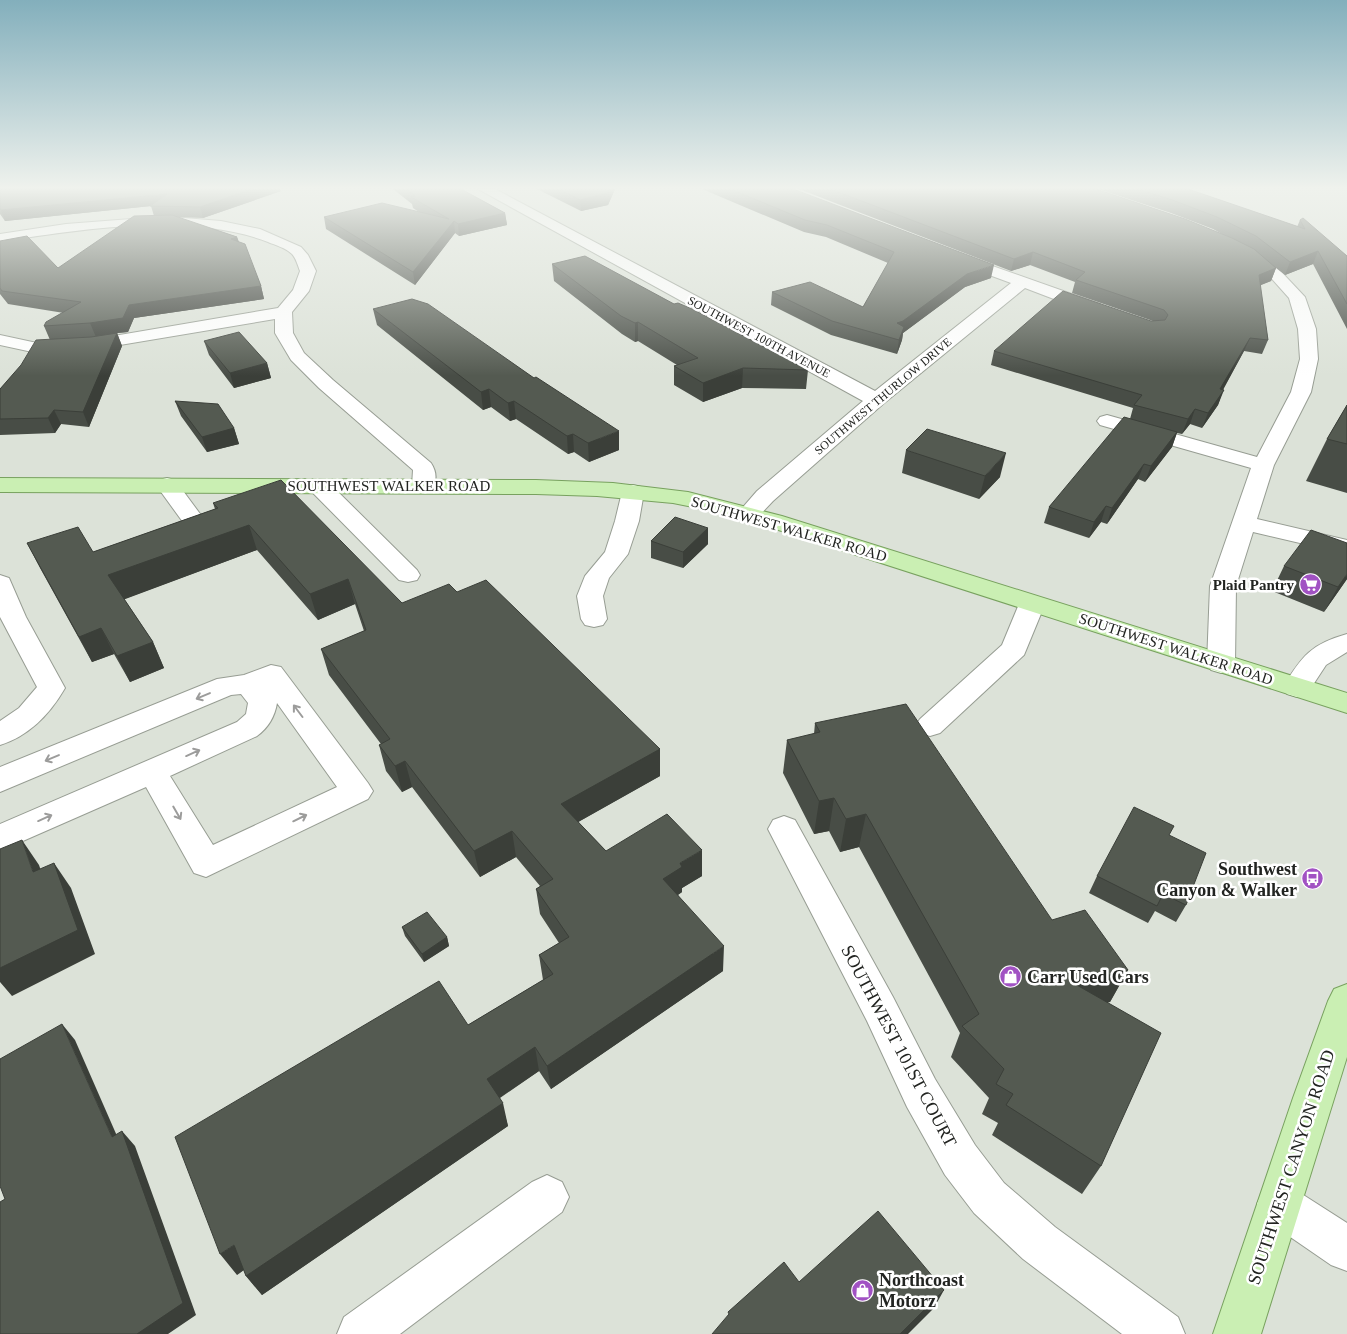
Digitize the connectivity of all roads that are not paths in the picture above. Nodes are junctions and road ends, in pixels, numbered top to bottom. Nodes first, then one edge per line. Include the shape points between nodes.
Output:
1 (297, 251) edge
2 (600, 251) edge
3 (1245, 251) edge
4 (947, 254) edge
5 (1022, 283) junction
6 (284, 312) junction
7 (1106, 312) edge
8 (0, 340) edge
9 (876, 400) junction
10 (1107, 421) dead end
11 (1263, 465) junction
12 (0, 485) edge
13 (167, 485) junction
14 (319, 486) junction
15 (423, 486) junction
16 (634, 492) junction
17 (748, 514) junction
18 (1244, 523) junction
19 (202, 531) edge
20 (1347, 547) edge
21 (408, 575) dead end
22 (0, 583) edge
23 (1032, 604) junction
24 (594, 619) dead end
25 (1347, 643) edge
26 (1221, 664) junction
27 (248, 684) junction
28 (1297, 688) junction
29 (1347, 703) edge
30 (930, 726) dead end
31 (0, 734) edge
32 (152, 771) junction
33 (0, 780) edge
34 (784, 829) dead end
35 (0, 838) edge
36 (1347, 1001) edge
37 (547, 1197) dead end
38 (1279, 1204) junction
39 (1347, 1249) edge
40 (360, 1334) edge
41 (1161, 1334) edge
42 (1237, 1334) edge

1 - 6 street via 308,271 300,291
2 - 9 street, SOUTHWEST 100TH AVENUE
3 - 11 street via 1268,266 1297,297 1307,329 1310,358 1301,392
4 - 5 street
5 - 7 street
5 - 9 street, SOUTHWEST THURLOW DRIVE
6 - 8 street via 96,344 37,348
6 - 15 street via 284,333 297,356 423,468
9 - 17 street, SOUTHWEST THURLOW DRIVE
10 - 11 street
11 - 18 street
12 - 13 main road, SOUTHWEST WALKER ROAD
13 - 14 main road, SOUTHWEST WALKER ROAD
13 - 19 street
14 - 15 main road, SOUTHWEST WALKER ROAD
14 - 21 street
15 - 16 main road, SOUTHWEST WALKER ROAD
16 - 17 main road, SOUTHWEST WALKER ROAD via 702,502
16 - 24 street via 616,554 597,576 590,596
17 - 23 main road, SOUTHWEST WALKER ROAD
18 - 20 street
18 - 26 street via 1223,586
22 - 31 street via 13,617 51,688 41,704 24,720
23 - 26 main road, SOUTHWEST WALKER ROAD
23 - 30 street via 1014,649
25 - 28 street via 1320,654
26 - 28 main road, SOUTHWEST WALKER ROAD
32 -> 27 street via 256,722 263,702
32 -> 27 street via 206,863 357,790 271,674
27 -> 33 street via 227,686
28 - 29 main road, SOUTHWEST WALKER ROAD
35 -> 32 street
34 - 41 street, SOUTHWEST 101ST COURT via 880,1009 920,1093 960,1160 988,1198 1038,1243
36 - 38 main road, SOUTHWEST CANYON ROAD
37 - 40 street
38 - 39 street
38 - 42 main road, SOUTHWEST CANYON ROAD

